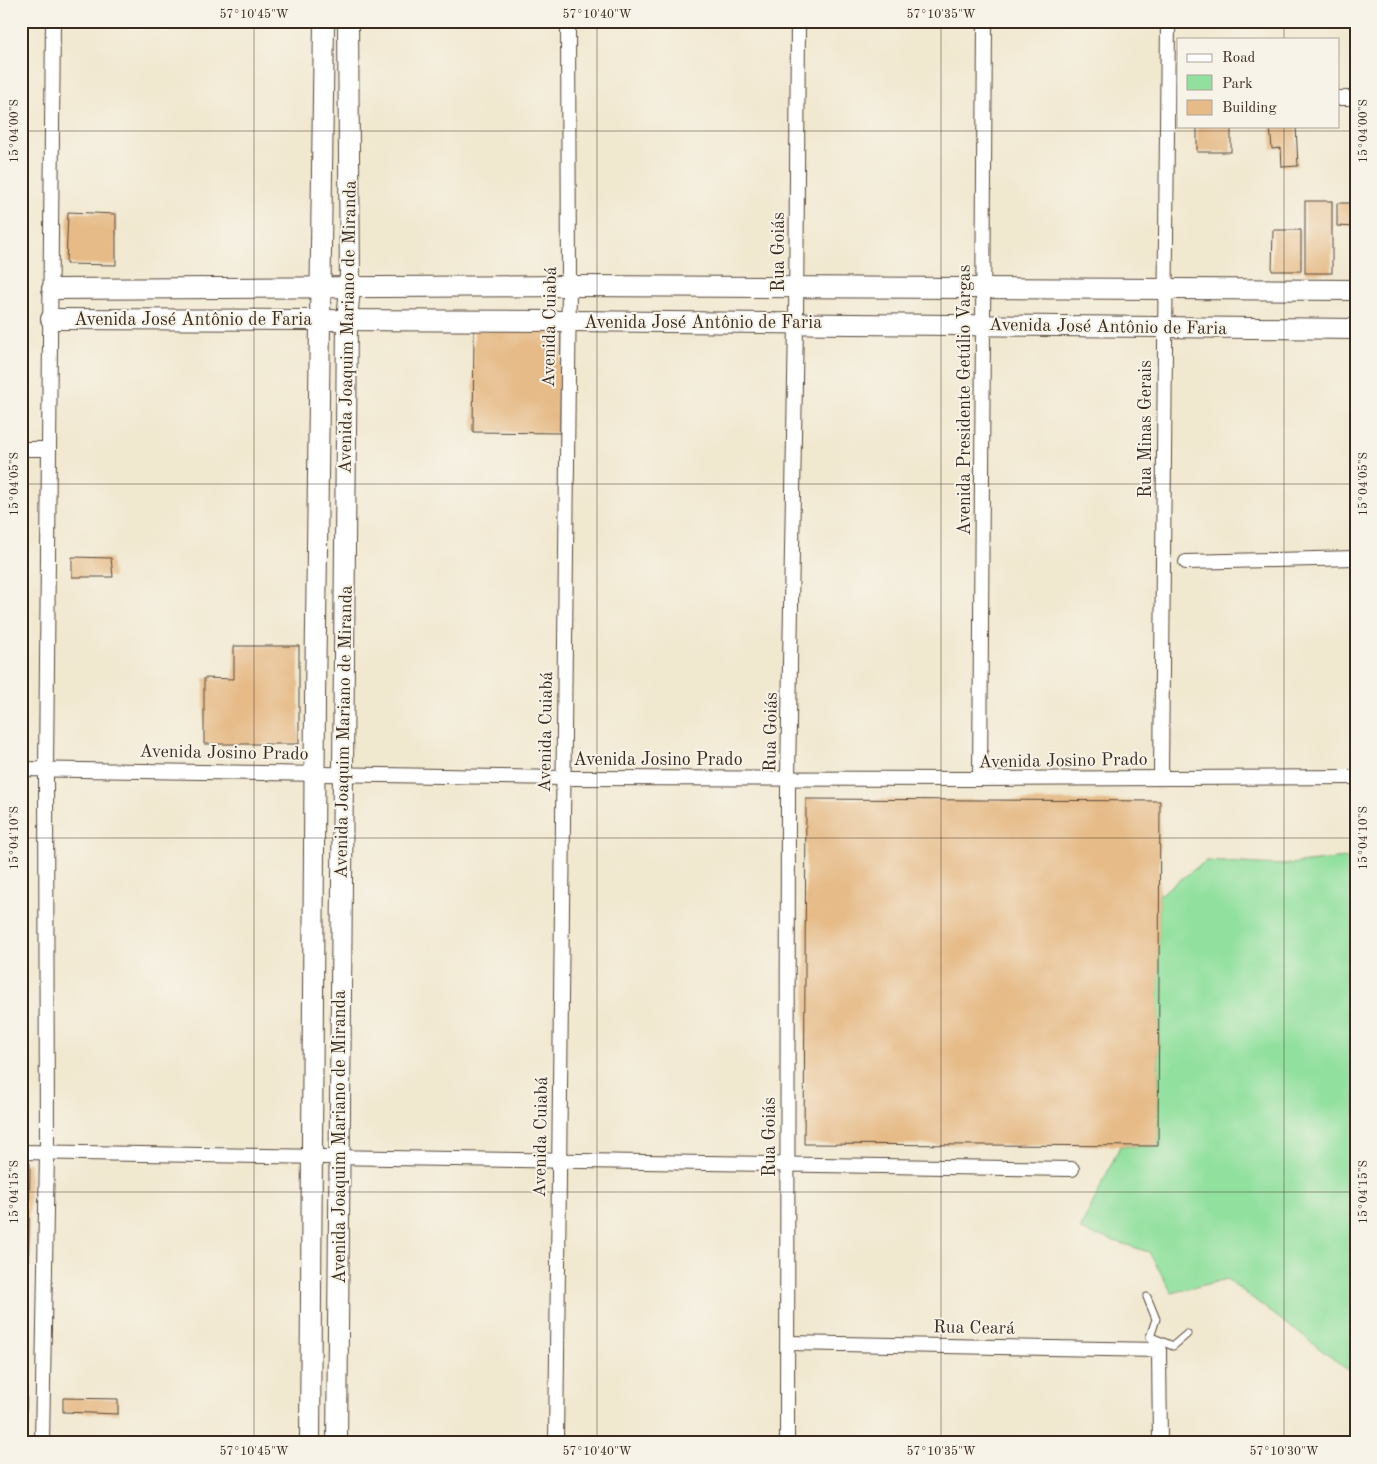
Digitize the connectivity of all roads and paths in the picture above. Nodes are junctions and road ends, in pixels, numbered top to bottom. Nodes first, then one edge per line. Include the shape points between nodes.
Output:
1 (53, 21) edge
2 (324, 21) edge
3 (348, 21) edge
4 (568, 21) edge
5 (798, 21) edge
6 (985, 21) edge
7 (1168, 21) edge
8 (1173, 97) edge
9 (1340, 98) edge
10 (1356, 98) edge
11 (568, 286) junction
12 (322, 287) junction
13 (52, 288) junction
14 (350, 288) junction
15 (797, 288) junction
16 (1164, 288) junction
17 (983, 290) junction
18 (1356, 290) edge
19 (51, 319) junction
20 (322, 320) junction
21 (347, 320) junction
22 (567, 321) junction
23 (796, 323) junction
24 (984, 324) junction
25 (1164, 328) junction
26 (1356, 329) edge
27 (21, 448) edge
28 (50, 449) junction
29 (1356, 558) edge
30 (1186, 562) dead end
31 (344, 617) junction
32 (316, 618) junction
33 (21, 769) edge
34 (46, 769) junction
35 (315, 772) junction
36 (342, 773) junction
37 (1356, 776) edge
38 (788, 777) junction
39 (1161, 777) junction
40 (563, 778) junction
41 (980, 779) junction
42 (21, 1152) edge
43 (48, 1152) junction
44 (314, 1157) junction
45 (339, 1158) junction
46 (558, 1162) junction
47 (788, 1166) junction
48 (1072, 1169) dead end
49 (1147, 1297) dead end
50 (1187, 1334) dead end
51 (1150, 1337) junction
52 (788, 1343) junction
53 (1159, 1350) junction
54 (311, 1362) junction
55 (338, 1362) junction
56 (42, 1443) edge
57 (310, 1443) edge
58 (337, 1443) edge
59 (556, 1443) edge
60 (787, 1443) edge
61 (1160, 1443) edge

1 - 13 street
2 - 12 street, Avenida Joaquim Mariano de Miranda
3 - 14 street, Avenida Joaquim Mariano de Miranda
4 - 11 street, Avenida Cuiabá
5 - 15 street, Rua Goiás
6 - 17 street, Avenida Presidente Getúlio Vargas
7 - 8 street, Rua Minas Gerais
8 - 16 street, Rua Minas Gerais
9 - 10 street
11 - 14 street, Avenida José Antônio de Faria
11 - 15 street, Avenida José Antônio de Faria
11 - 22 street, Avenida Cuiabá
12 - 13 street, Avenida José Antônio de Faria
12 - 14 street, Avenida José Antônio de Faria
12 - 20 street, Avenida Joaquim Mariano de Miranda
13 - 19 street
14 - 21 street, Avenida Joaquim Mariano de Miranda
15 - 17 street, Avenida José Antônio de Faria
15 - 23 street, Rua Goiás
16 - 17 street, Avenida José Antônio de Faria
16 - 18 street, Avenida José Antônio de Faria
16 - 25 street, Rua Minas Gerais
17 - 24 street, Avenida Presidente Getúlio Vargas
19 - 20 street, Avenida José Antônio de Faria
19 - 28 street
20 - 21 street, Avenida José Antônio de Faria
20 - 32 street, Avenida Joaquim Mariano de Miranda
21 - 22 street, Avenida José Antônio de Faria
21 - 31 street, Avenida Joaquim Mariano de Miranda
22 - 23 street, Avenida José Antônio de Faria
22 - 40 street, Avenida Cuiabá
23 - 24 street, Avenida José Antônio de Faria
23 - 38 street, Rua Goiás
24 - 25 street, Avenida José Antônio de Faria
24 - 41 street, Avenida Presidente Getúlio Vargas
25 - 26 street, Avenida José Antônio de Faria
25 - 39 street, Rua Minas Gerais
27 - 28 street
28 - 34 street
29 - 30 street
31 - 32 street
31 - 36 street, Avenida Joaquim Mariano de Miranda
32 - 35 street, Avenida Joaquim Mariano de Miranda
33 - 34 street, Avenida Josino Prado
34 - 35 street, Avenida Josino Prado
34 - 43 street
35 - 36 street, Avenida Josino Prado
35 - 44 street, Avenida Joaquim Mariano de Miranda
36 - 40 street, Avenida Josino Prado
36 - 45 street, Avenida Joaquim Mariano de Miranda
37 - 39 street, Avenida Josino Prado
38 - 40 street, Avenida Josino Prado
38 - 41 street, Avenida Josino Prado
38 - 47 street, Rua Goiás
39 - 41 street, Avenida Josino Prado
40 - 46 street, Avenida Cuiabá
42 - 43 street
43 - 44 street
43 - 56 street
44 - 45 street
44 - 54 street, Avenida Joaquim Mariano de Miranda
45 - 46 street
45 - 55 street, Avenida Joaquim Mariano de Miranda
46 - 47 street
46 - 59 street, Avenida Cuiabá
47 - 48 street
47 - 52 street, Rua Goiás
49 - 51 lane via 1156,1319
50 - 51 lane via 1173,1346
51 - 53 lane
52 - 53 street, Rua Ceará
52 - 60 street, Rua Goiás
53 - 61 street
54 - 55 street
54 - 57 street, Avenida Joaquim Mariano de Miranda
55 - 58 street, Avenida Joaquim Mariano de Miranda

